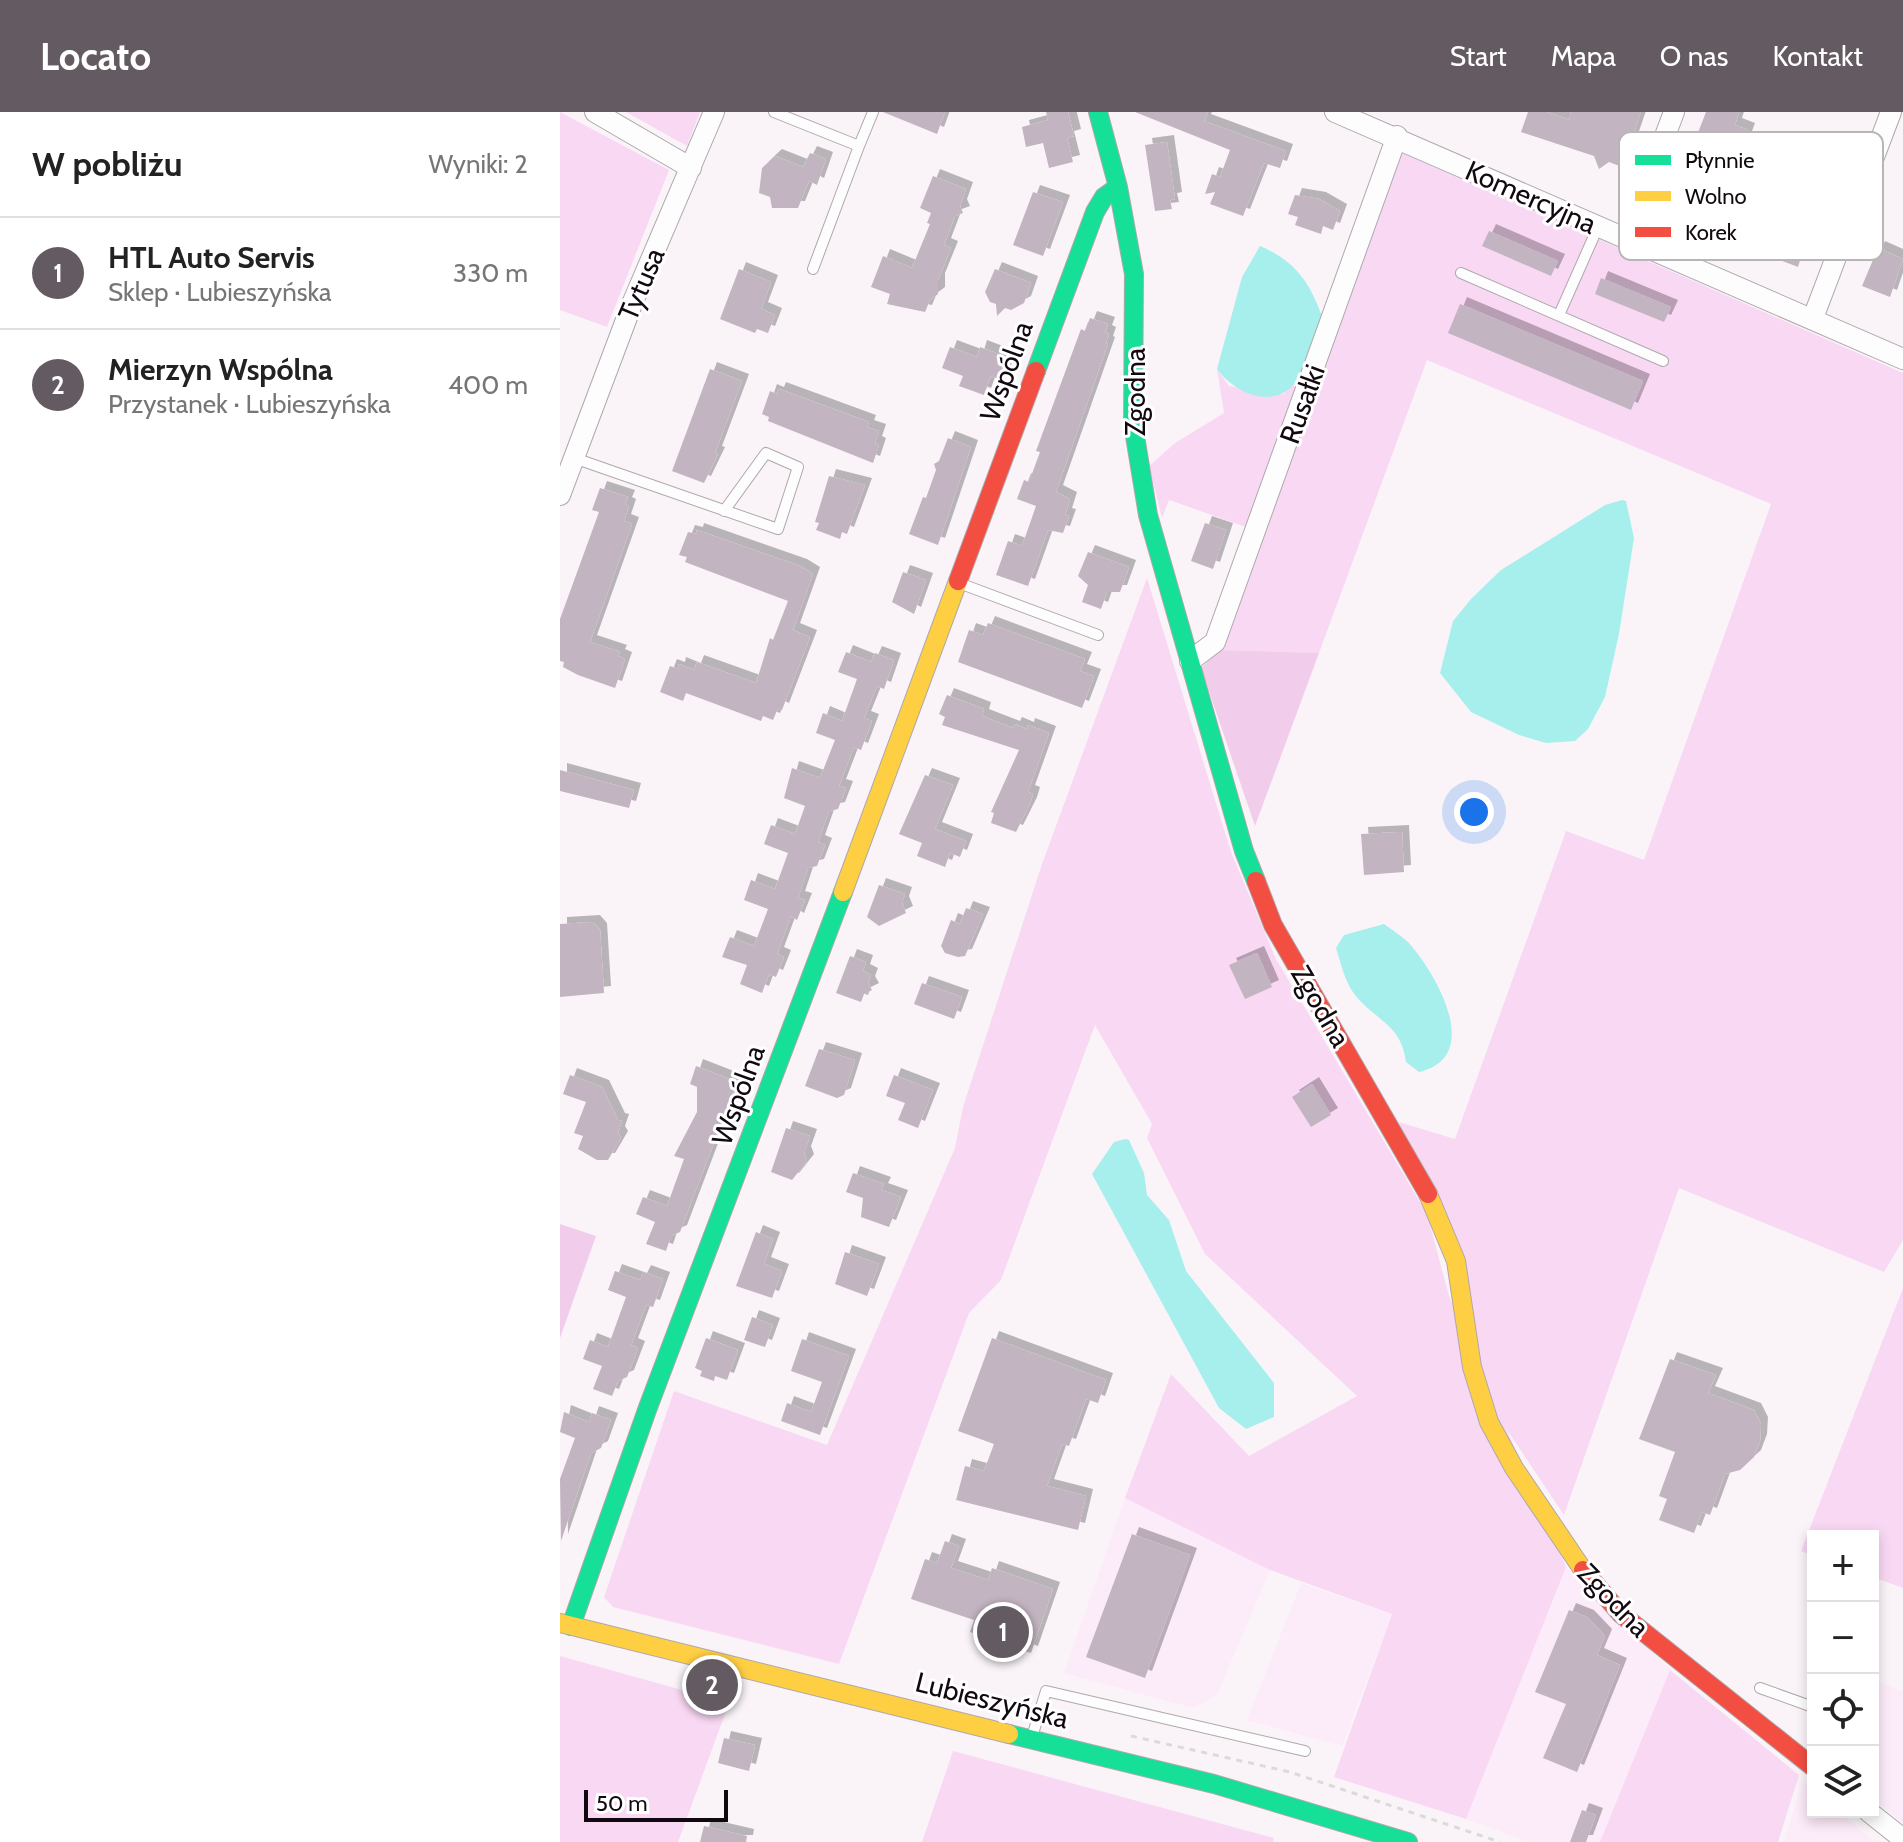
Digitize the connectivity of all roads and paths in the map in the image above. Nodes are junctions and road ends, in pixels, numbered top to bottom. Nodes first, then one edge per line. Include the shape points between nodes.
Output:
1 (595, 112) edge
2 (714, 112) edge
3 (774, 112) edge
4 (873, 112) edge
5 (1098, 112) edge
6 (1335, 112) edge
7 (1674, 112) edge
8 (1891, 112) edge
9 (1666, 132) edge
10 (1883, 133) edge
11 (1397, 136) junction
12 (859, 146) junction
13 (691, 168) junction
14 (1118, 187) junction
15 (1598, 227) junction
16 (1619, 237) edge
17 (1674, 260) edge
18 (1835, 260) edge
19 (813, 269) dead end
20 (1461, 273) dead end
21 (1559, 315) junction
22 (1813, 318) junction
23 (1903, 359) edge
24 (1663, 361) dead end
25 (574, 458) junction
26 (560, 495) edge
27 (724, 511) junction
28 (957, 583) junction
29 (1098, 635) dead end
30 (1190, 661) junction
31 (566, 1624) edge
32 (1760, 1688) dead end
33 (1807, 1705) edge
34 (1125, 1735) dead end
35 (1032, 1739) junction
36 (1305, 1751) dead end
37 (1807, 1762) edge
38 (1877, 1818) edge
39 (1903, 1839) edge
40 (1408, 1842) edge
41 (1500, 1842) edge

1 - 13 street
2 - 13 street, Tytusa
3 - 12 lane
4 - 12 lane
5 - 14 street, Zgodna
6 - 11 street, Komercyjna
7 - 9 street
8 - 10 street
11 - 15 street, Komercyjna
11 - 30 street, Rusałki via 1215,642
12 - 19 lane
13 - 25 street, Tytusa
14 - 28 street, Wspólna via 1095,212
14 - 30 street, Zgodna via 1134,274 1136,461
15 - 16 street, Komercyjna
15 - 21 lane
17 - 22 street, Komercyjna
18 - 22 street
20 - 21 lane
21 - 24 lane
22 - 23 street, Komercyjna
25 - 26 street, Tytusa
25 - 27 lane
27 - 27 lane via 778,529 798,467 766,453
28 - 29 lane
28 - 31 street, Wspólna
30 - 37 street, Zgodna via 1244,851 1273,925 1427,1190 1456,1261 1472,1367 1489,1422 1514,1468 1574,1559 1621,1614
31 - 35 street, Lubieszyńska
32 - 33 lane
34 - 41 path via 1290,1772
35 - 36 lane via 1046,1691
35 - 40 street, Lubieszyńska via 1278,1801
38 - 39 street

